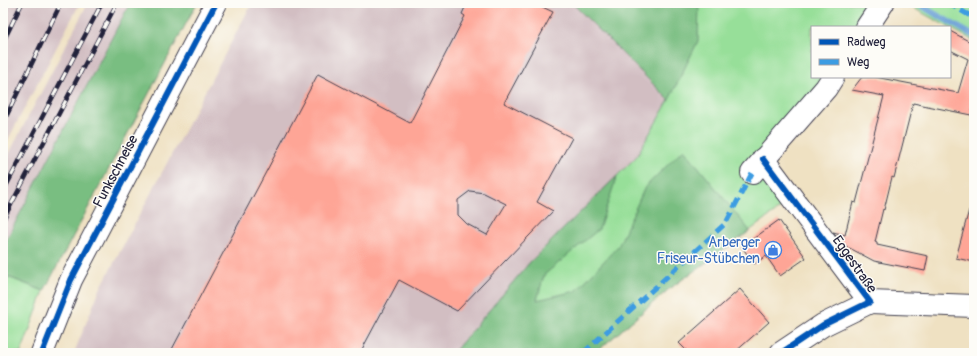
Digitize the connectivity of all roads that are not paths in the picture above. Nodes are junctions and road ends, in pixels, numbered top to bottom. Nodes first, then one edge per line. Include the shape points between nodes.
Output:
1 (216, 3) edge
2 (883, 3) edge
3 (868, 26) edge
4 (832, 78) edge
5 (870, 302) junction
6 (974, 306) edge
7 (42, 353) edge
8 (781, 353) edge

1 - 7 street, Funkschneise via 71,280
2 - 3 street
4 - 5 street, Eggestraße via 758,166
5 - 6 street
5 - 8 street, Eggestraße via 823,324

